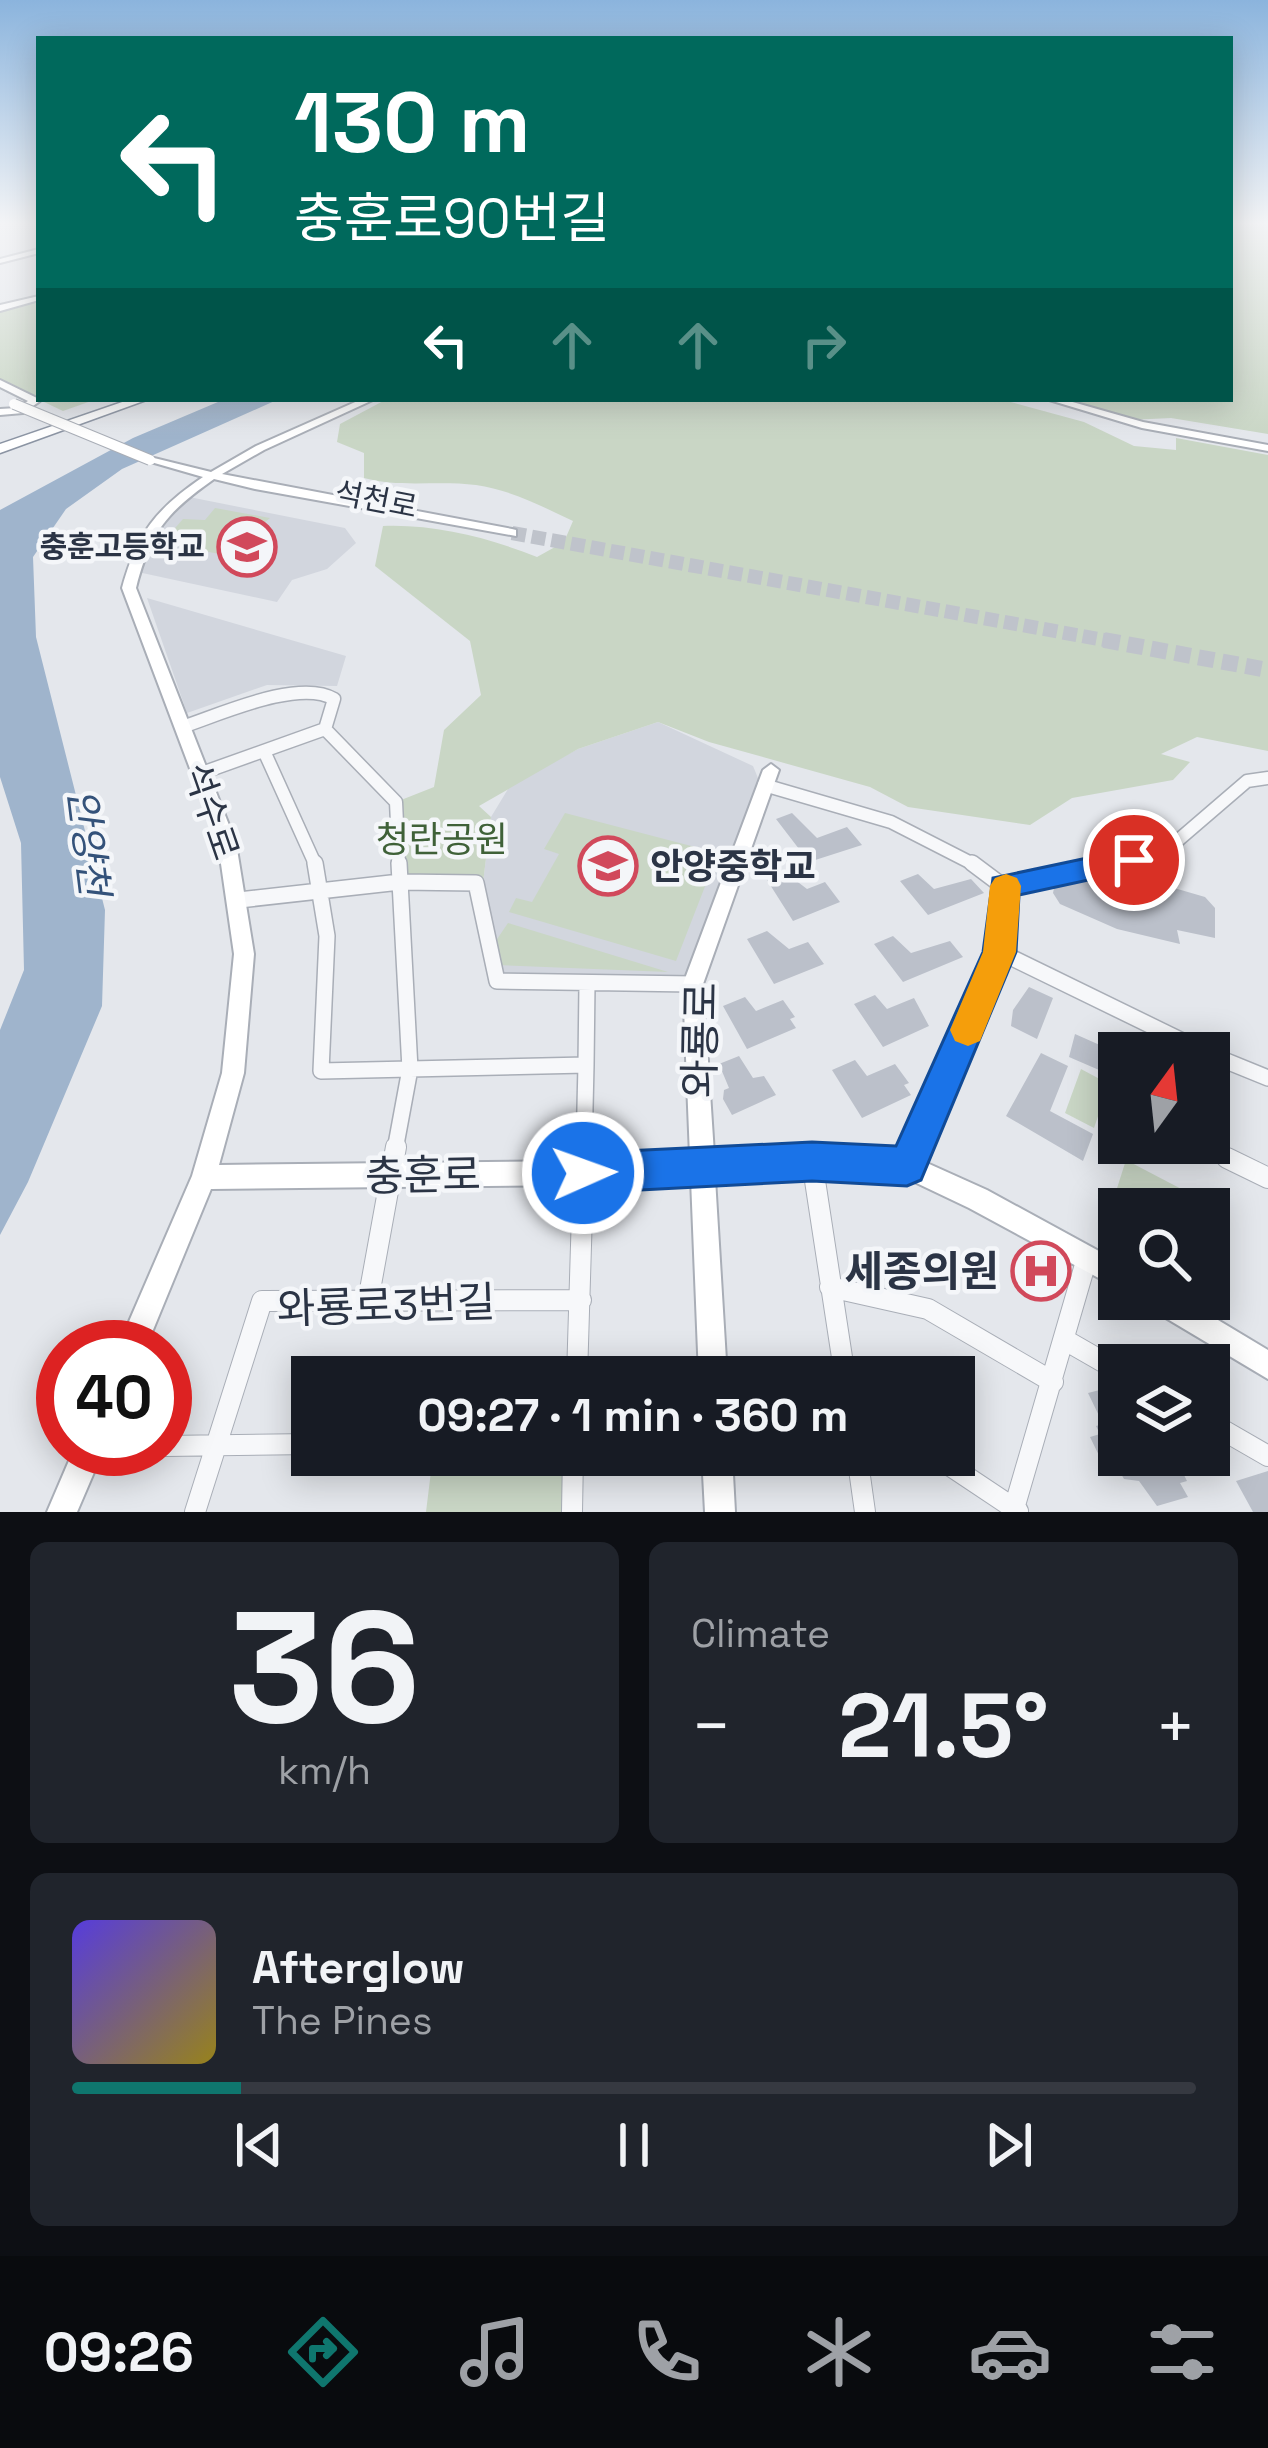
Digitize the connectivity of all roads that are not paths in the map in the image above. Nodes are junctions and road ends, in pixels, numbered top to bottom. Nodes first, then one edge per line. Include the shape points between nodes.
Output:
1 (36, 299) edge
2 (0, 308) edge
3 (0, 383) edge
4 (0, 397) edge
5 (107, 402) edge
6 (134, 402) edge
7 (364, 402) edge
8 (1062, 402) edge
9 (0, 412) edge
10 (0, 439) edge
11 (1268, 448) edge
12 (0, 449) edge
13 (260, 450) junction
14 (167, 464) junction
15 (214, 474) junction
16 (258, 483) junction
17 (182, 496) junction
18 (514, 530) tunnel mouth
19 (182, 727) junction
20 (325, 730) junction
21 (264, 751) junction
22 (199, 773) junction
23 (768, 777) joint
24 (1268, 778) edge
25 (400, 882) junction
26 (1004, 886) junction
27 (322, 890) junction
28 (239, 900) junction
29 (1000, 952) junction
30 (587, 984) junction
31 (693, 984) junction
32 (1155, 1032) edge
33 (1230, 1062) edge
34 (586, 1065) junction
35 (410, 1069) junction
36 (1268, 1078) edge
37 (1230, 1159) edge
38 (812, 1162) junction
39 (907, 1166) junction
40 (701, 1168) junction
41 (583, 1173) junction
42 (391, 1175) junction
43 (204, 1177) junction
44 (1268, 1178) edge
45 (1087, 1257) junction
46 (1098, 1264) edge
47 (830, 1287) junction
48 (581, 1300) junction
49 (368, 1301) junction
50 (143, 1320) edge
51 (1192, 1320) edge
52 (1064, 1340) junction
53 (578, 1356) edge
54 (711, 1356) edge
55 (842, 1356) edge
56 (1098, 1359) edge
57 (1268, 1365) edge
58 (1053, 1382) junction
59 (1230, 1434) edge
60 (291, 1444) edge
61 (192, 1446) edge
62 (216, 1446) junction
63 (1268, 1456) edge
64 (77, 1476) edge
65 (573, 1476) edge
66 (718, 1476) edge
67 (860, 1476) edge
68 (965, 1476) edge
69 (1016, 1511) edge
70 (62, 1512) edge
71 (195, 1512) edge
72 (572, 1512) edge
73 (720, 1512) edge
74 (865, 1512) edge

1 - 2 street
3 - 9 street via 35,401
4 - 14 street, 석천로, bridge
5 - 10 highway
6 - 12 highway
7 - 13 street, 석수로
8 - 11 street
13 - 14 street
13 - 15 street, 석수로
13 - 16 street via 250,467
14 - 15 street, 석천로
14 - 17 street
15 - 16 street, 석천로
15 - 17 street, 석수로
16 - 17 street
16 - 18 street, 석천로
17 - 19 street, 석수로 via 140,543 129,588
19 - 20 street via 282,694 328,694 334,699
19 - 22 street, 석수로
20 - 21 street
20 - 25 street via 396,802
21 - 22 street
21 - 27 street via 303,828
22 - 28 street, 석수로
23 - 26 street, 와룡로 via 975,861
23 - 31 street, 와룡로
24 - 26 street via 1246,781 1169,848
25 - 27 street
25 - 30 street via 476,883 497,981
25 - 35 street
26 - 29 street
27 - 28 street
27 - 35 street via 329,956 321,1071
28 - 43 street, 석수로 via 241,1018
29 - 32 street
29 - 39 street
30 - 31 street
30 - 34 street
31 - 40 street, 와룡로
33 - 36 street
34 - 35 street
34 - 41 street
35 - 42 street
37 - 44 street
38 - 39 street, 충훈로
38 - 40 street, 충훈로
38 - 47 street
39 - 45 street, 충훈로
40 - 41 street, 충훈로
40 - 54 street, 와룡로
41 - 42 street, 충훈로
41 - 48 street
42 - 43 street, 충훈로
42 - 49 street
43 - 50 street, 석수로
45 - 46 street, 충훈로
45 - 52 street
47 - 55 street
47 - 58 street via 928,1309
48 - 49 street, 와룡로3번길
48 - 53 street
49 - 62 street, 와룡로3번길 via 262,1301
51 - 57 street
52 - 56 street
52 - 58 street
58 - 69 street
59 - 63 street
60 - 62 street
61 - 62 street
62 - 71 street, 와룡로3번길
64 - 70 street
65 - 72 street
66 - 73 street
67 - 74 street
68 - 69 street

